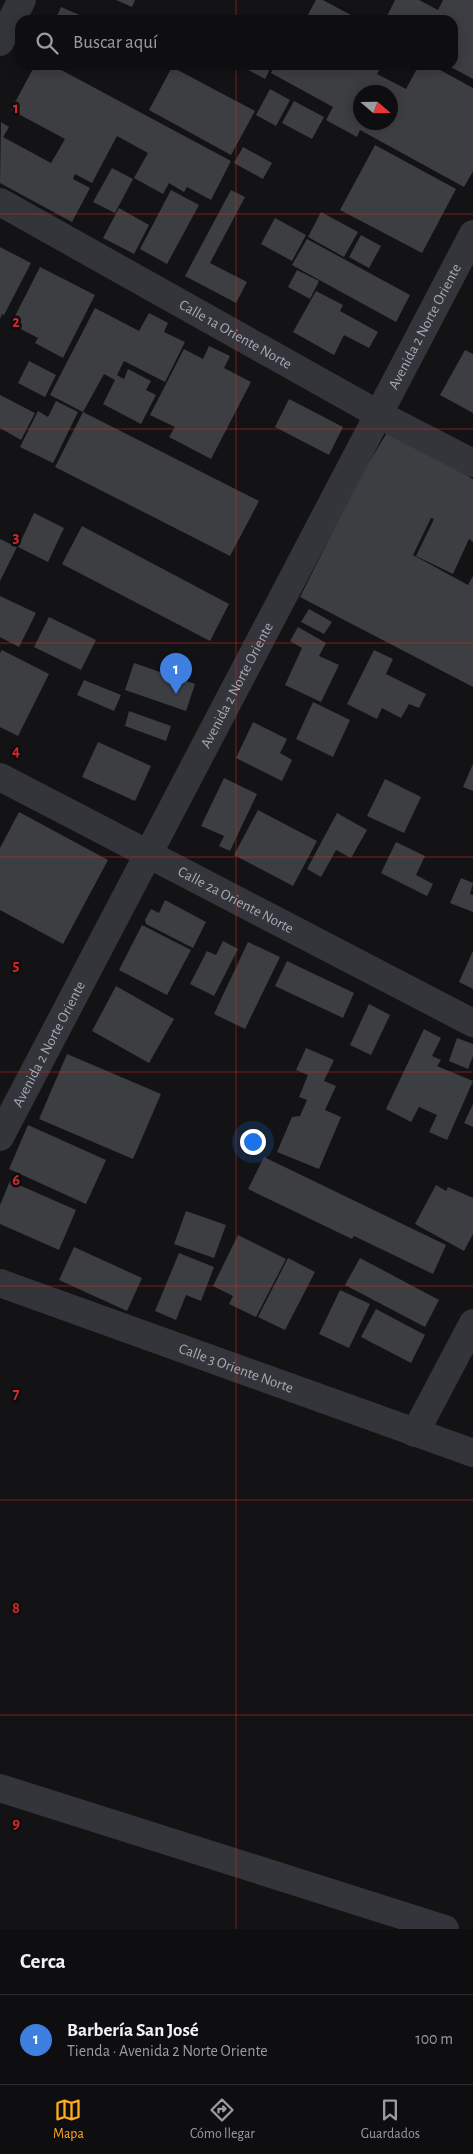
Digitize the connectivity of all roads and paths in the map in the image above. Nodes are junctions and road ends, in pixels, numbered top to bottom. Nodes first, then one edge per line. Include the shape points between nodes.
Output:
1 (22, 0) edge
2 (0, 42) edge
3 (0, 202) edge
4 (473, 234) edge
5 (378, 414) junction
6 (473, 463) edge
7 (0, 777) edge
8 (148, 854) junction
9 (473, 1023) edge
10 (0, 1137) edge
11 (0, 1283) edge
12 (473, 1323) edge
13 (415, 1434) junction
14 (473, 1453) edge
15 (0, 1788) edge
16 (445, 1929) edge

1 - 2 street
3 - 5 street, Calle 1a Oriente Norte
4 - 5 street, Avenida 2 Norte Oriente
5 - 6 street, Calle 1a Oriente Norte
5 - 8 street, Avenida 2 Norte Oriente
7 - 8 street, Calle 2a Oriente Norte
8 - 9 street, Calle 2a Oriente Norte
8 - 10 street, Avenida 2 Norte Oriente
11 - 13 street, Calle 3 Oriente Norte
12 - 13 street
13 - 14 street, Calle 3 Oriente Norte
15 - 16 street

